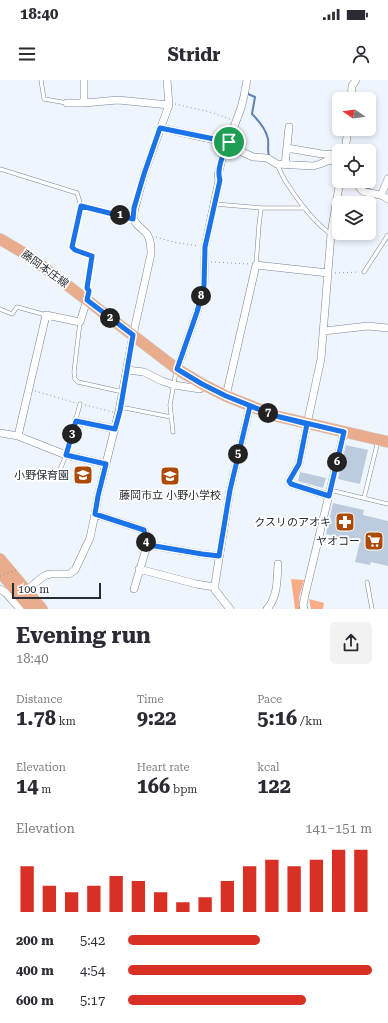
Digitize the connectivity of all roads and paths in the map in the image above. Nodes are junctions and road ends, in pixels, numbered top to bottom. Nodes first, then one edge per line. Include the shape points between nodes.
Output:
1 (41, 80) edge
2 (84, 80) edge
3 (167, 80) edge
4 (247, 80) edge
5 (356, 80) edge
6 (352, 92) edge
7 (67, 103) joint
8 (84, 103) junction
9 (169, 104) junction
10 (236, 121) junction
11 (289, 127) dead end
12 (160, 128) junction
13 (228, 144) junction
14 (287, 148) junction
15 (332, 155) edge
16 (332, 160) edge
17 (277, 164) junction
18 (285, 165) junction
19 (0, 169) edge
20 (388, 179) edge
21 (339, 188) edge
22 (360, 188) edge
23 (385, 197) edge
24 (215, 204) junction
25 (81, 206) junction
26 (261, 208) junction
27 (305, 208) junction
28 (133, 219) junction
29 (331, 234) junction
30 (388, 235) edge
31 (149, 238) junction
32 (0, 239) edge
33 (205, 247) junction
34 (204, 262) junction
35 (256, 265) junction
36 (364, 272) joint
37 (328, 273) junction
38 (87, 300) junction
39 (0, 309) edge
40 (46, 314) junction
41 (80, 322) junction
42 (388, 328) edge
43 (324, 332) junction
44 (133, 335) junction
45 (177, 369) junction
46 (127, 370) junction
47 (174, 385) junction
48 (203, 385) junction
49 (28, 389) junction
50 (123, 392) junction
51 (226, 396) junction
52 (80, 404) junction
53 (250, 406) junction
54 (119, 410) junction
55 (171, 417) junction
56 (76, 421) junction
57 (307, 424) junction
58 (115, 429) junction
59 (173, 432) dead end
60 (344, 432) junction
61 (0, 433) edge
62 (18, 436) junction
63 (383, 441) edge
64 (66, 455) junction
65 (106, 464) junction
66 (57, 477) dead end
67 (329, 493) junction
68 (364, 498) junction
69 (388, 504) edge
70 (95, 514) junction
71 (149, 545) junction
72 (219, 556) junction
73 (0, 559) edge
74 (278, 564) dead end
75 (19, 569) dead end
76 (139, 569) junction
77 (0, 572) edge
78 (0, 576) edge
79 (368, 582) dead end
80 (215, 587) junction
81 (134, 589) dead end
82 (0, 590) edge
83 (25, 604) edge
84 (42, 609) edge
85 (230, 609) edge
86 (267, 609) edge
87 (304, 609) edge
88 (372, 609) edge

1 - 7 lane via 44,99
2 - 8 street
3 - 9 street
4 - 10 street
5 - 6 street
7 - 8 street
8 - 9 street via 118,100
9 - 10 path via 210,112
9 - 12 street
10 - 13 street
11 - 14 street
12 - 13 street
12 - 28 street via 144,174
13 - 17 street via 253,157 267,158
13 - 24 street via 218,175 220,180
14 - 15 street
14 - 18 street
16 - 18 street via 313,166
17 - 18 street
17 - 27 lane via 285,181
19 - 25 lane via 77,193
20 - 23 street
21 - 29 street
22 - 23 street via 365,193
24 - 26 lane
24 - 33 street
25 - 28 lane
25 - 38 lane via 72,247 92,256
26 - 27 lane
26 - 35 lane
27 - 29 lane via 317,224
28 - 31 street
29 - 37 street
30 - 36 lane
31 - 33 path via 156,237
31 - 44 street via 152,245 151,254
32 - 38 main road, 藤岡本庄線 via 29,256
33 - 34 street
34 - 35 path
34 - 45 street via 204,286
35 - 37 street
35 - 51 street
36 - 37 path
37 - 43 street
38 - 41 street
38 - 44 main road, 藤岡本庄線
39 - 40 lane via 12,314 17,307
40 - 41 street
40 - 49 street
41 - 50 lane via 75,379 78,382
42 - 43 street via 368,326
43 - 57 street
44 - 45 main road, 藤岡本庄線
44 - 46 street
45 - 47 lane
45 - 48 main road, 藤岡本庄線
46 - 47 street via 144,372
46 - 50 street
47 - 48 street via 200,389
47 - 55 lane via 170,405
48 - 51 main road, 藤岡本庄線
49 - 52 path
49 - 62 street
50 - 54 street
51 - 53 main road, 藤岡本庄線
52 - 54 path
52 - 56 lane
53 - 57 main road, 藤岡本庄線
53 - 72 street via 230,490
54 - 55 lane
54 - 58 street
55 - 59 lane
56 - 58 street
56 - 64 lane
57 - 60 main road, 藤岡本庄線
57 - 67 street via 299,464 289,481 291,484
58 - 65 street
60 - 63 main road, 藤岡本庄線
60 - 67 street
61 - 62 street
62 - 64 street
63 - 68 lane
64 - 65 street
64 - 66 lane
65 - 70 street
67 - 68 lane
67 - 87 street
68 - 69 lane
70 - 71 street via 144,530 146,543
70 - 83 street via 90,538 74,570 69,574 46,575 40,579
71 - 72 street
71 - 76 street
72 - 80 street
73 - 83 main road
74 - 86 street via 274,599
75 - 78 path, bridge
76 - 80 street
76 - 81 street
77 - 83 main road
79 - 88 lane
80 - 85 street
82 - 83 street
83 - 84 main road

